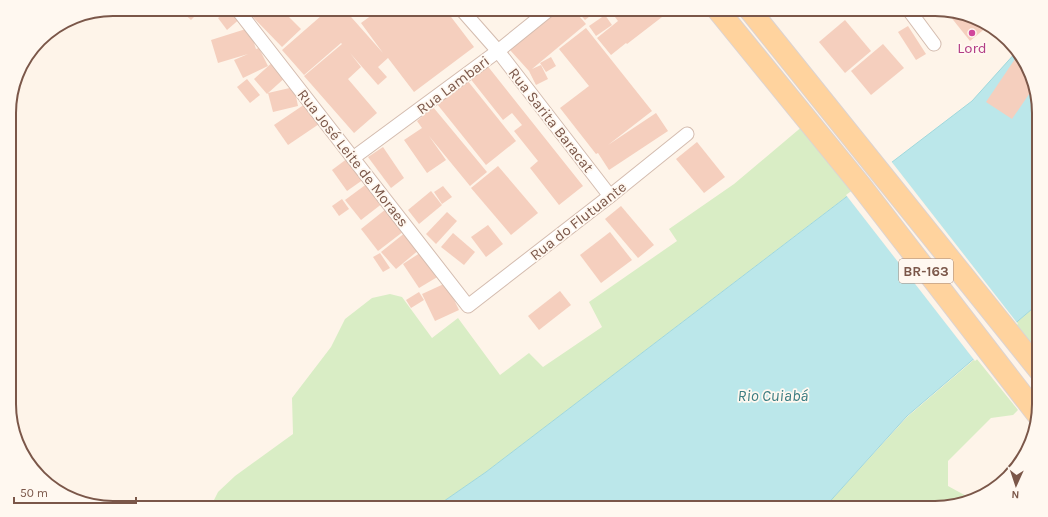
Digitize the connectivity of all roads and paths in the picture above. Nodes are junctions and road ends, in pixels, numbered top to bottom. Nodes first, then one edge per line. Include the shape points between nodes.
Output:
1 (242, 16) edge
2 (467, 16) edge
3 (541, 16) edge
4 (723, 16) edge
5 (755, 16) edge
6 (913, 16) edge
7 (934, 44) dead end
8 (498, 51) junction
9 (687, 134) dead end
10 (353, 158) junction
11 (610, 196) junction
12 (468, 306) joint
13 (1032, 361) edge
14 (1032, 408) edge

1 - 10 street, Rua José Leite de Moraes
2 - 8 street, Rua Sarita Baracat
3 - 8 street, Rua Lambari
4 - 14 main road, BR-163 via 861,186
5 - 13 main road, BR-163
6 - 7 street
8 - 10 street, Rua Lambari
8 - 11 street, Rua Sarita Baracat
9 - 11 street, Rua do Flutuante
10 - 12 street, Rua José Leite de Moraes
11 - 12 street, Rua do Flutuante

